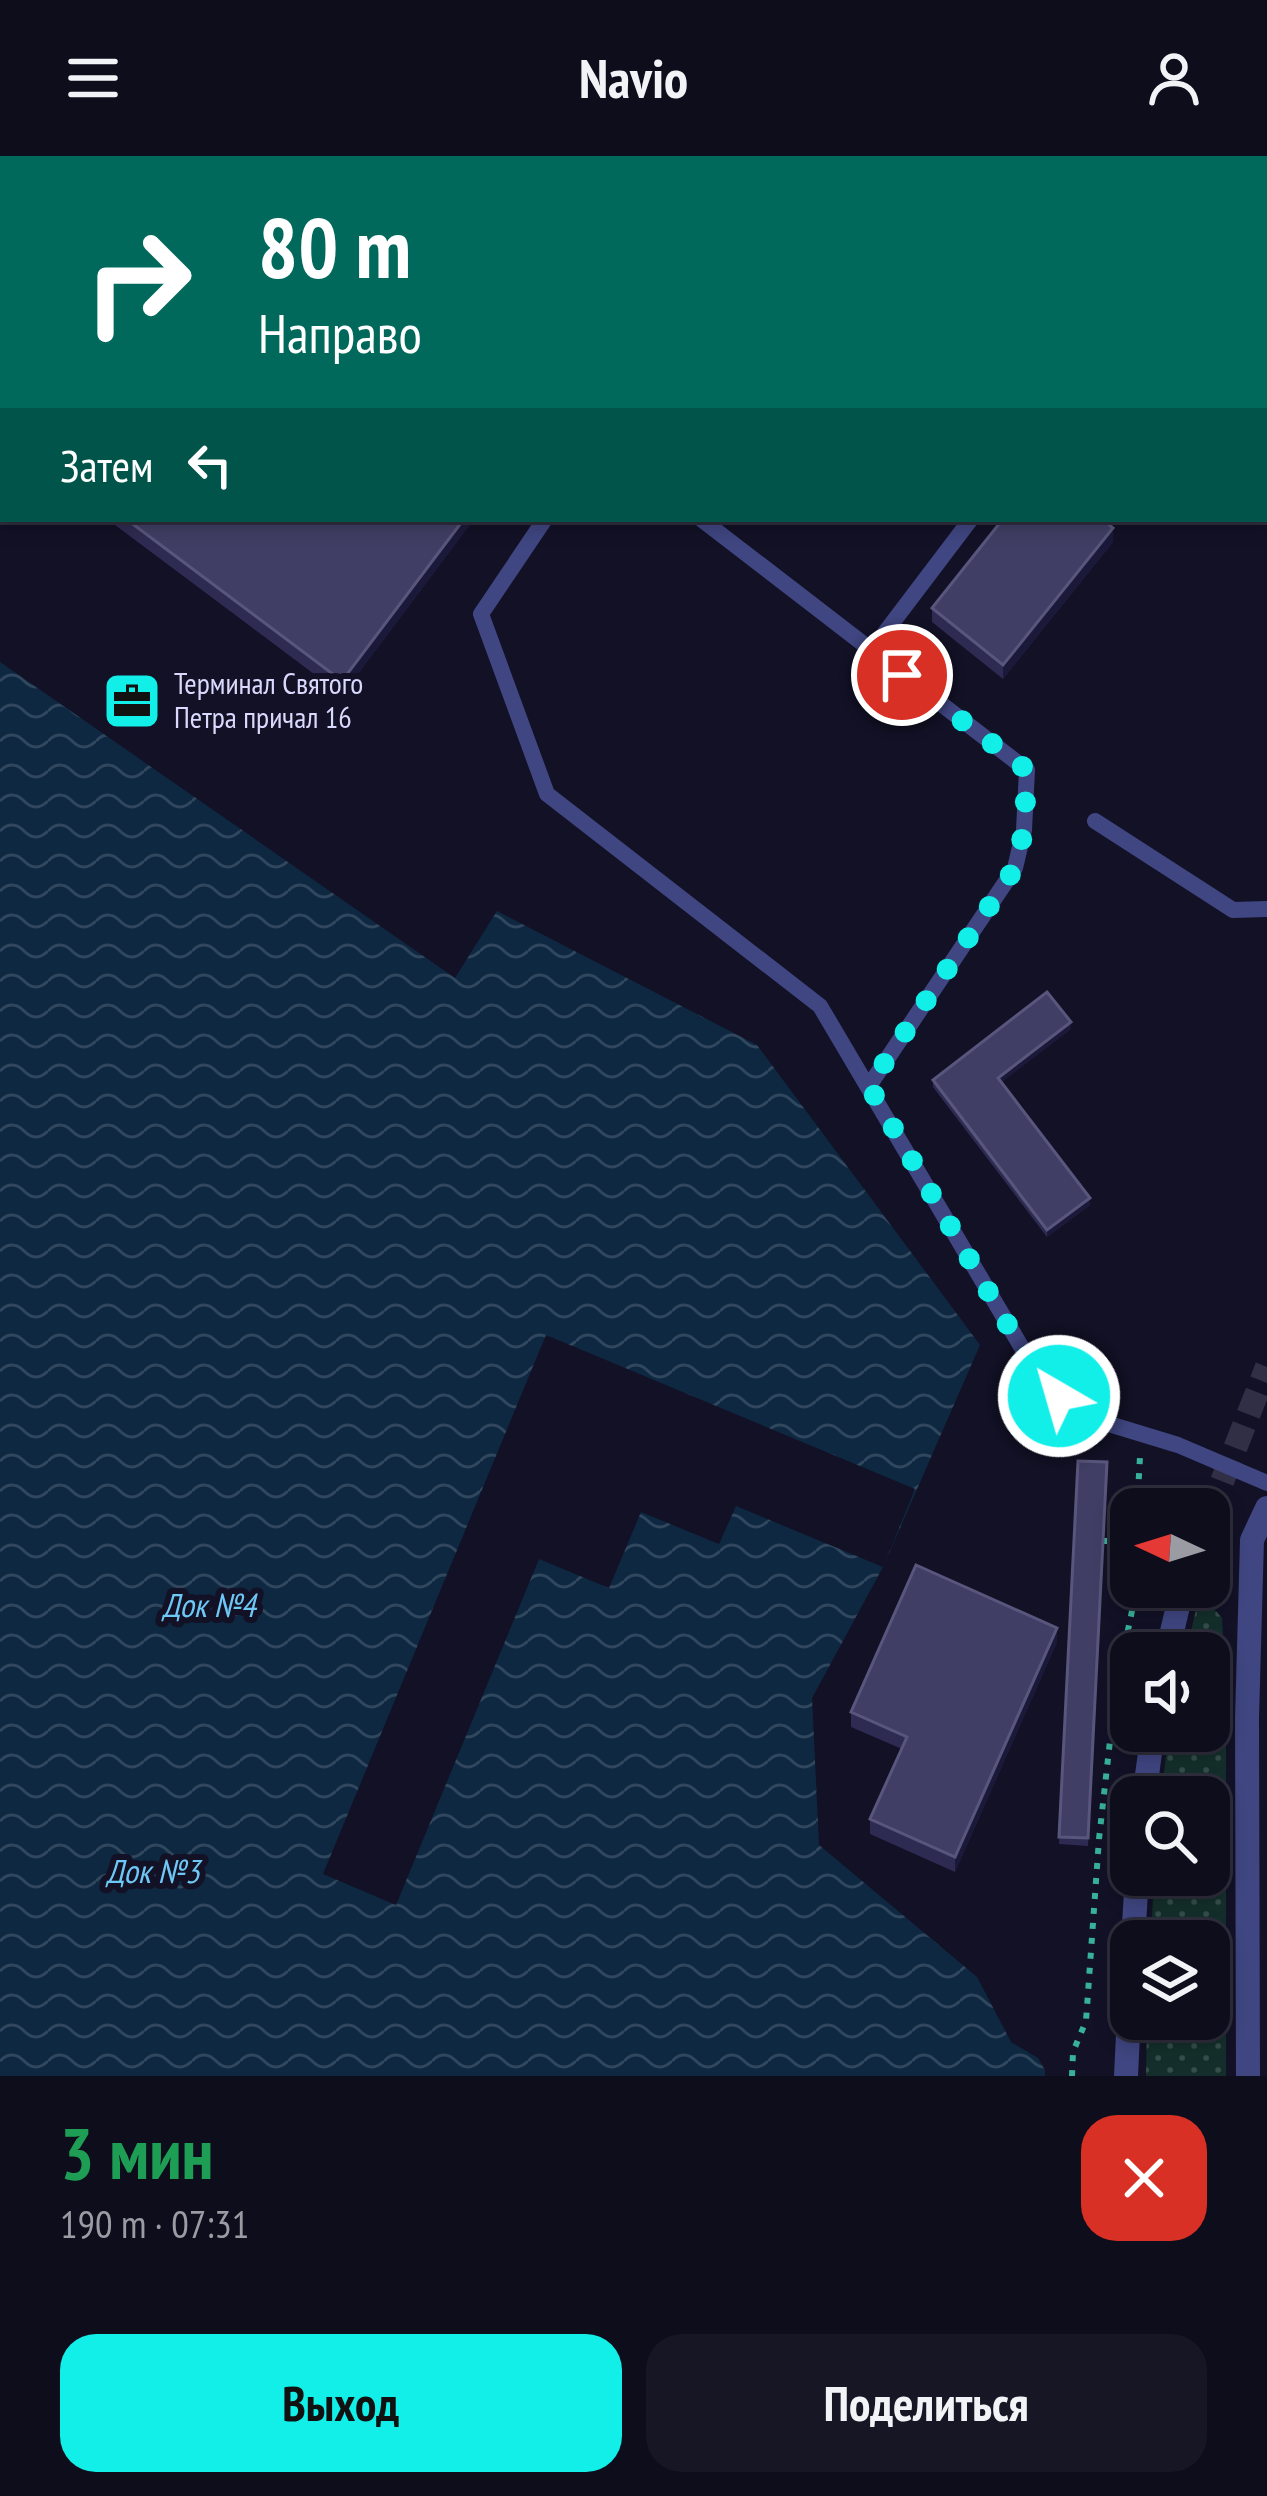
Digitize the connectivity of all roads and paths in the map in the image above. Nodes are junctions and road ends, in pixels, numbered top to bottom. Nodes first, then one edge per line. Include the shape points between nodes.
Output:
1 (542, 522) edge
2 (705, 522) edge
3 (969, 522) edge
4 (871, 651) junction
5 (1095, 821) dead end
6 (1267, 909) edge
7 (869, 1086) junction
8 (1142, 1436) junction
9 (1267, 1483) edge
10 (1138, 1488) edge
11 (1267, 1508) edge
12 (1103, 1541) edge
13 (1110, 1541) edge
14 (1133, 1608) edge
15 (1258, 2002) edge
16 (1128, 2040) edge
17 (1072, 2076) edge
18 (1126, 2076) edge
19 (1248, 2076) edge

1 - 7 lane via 481,614 547,794 820,1006
2 - 4 lane
3 - 4 lane
4 - 7 lane via 1027,770 1015,868
5 - 6 lane via 1233,910
7 - 8 lane via 1024,1353 1059,1396
8 - 9 lane
8 - 10 path
11 - 15 street via 1252,1540 1247,1718
12 - 13 path
14 - 17 path via 1108,1754 1086,2021
15 - 19 street
16 - 18 street

